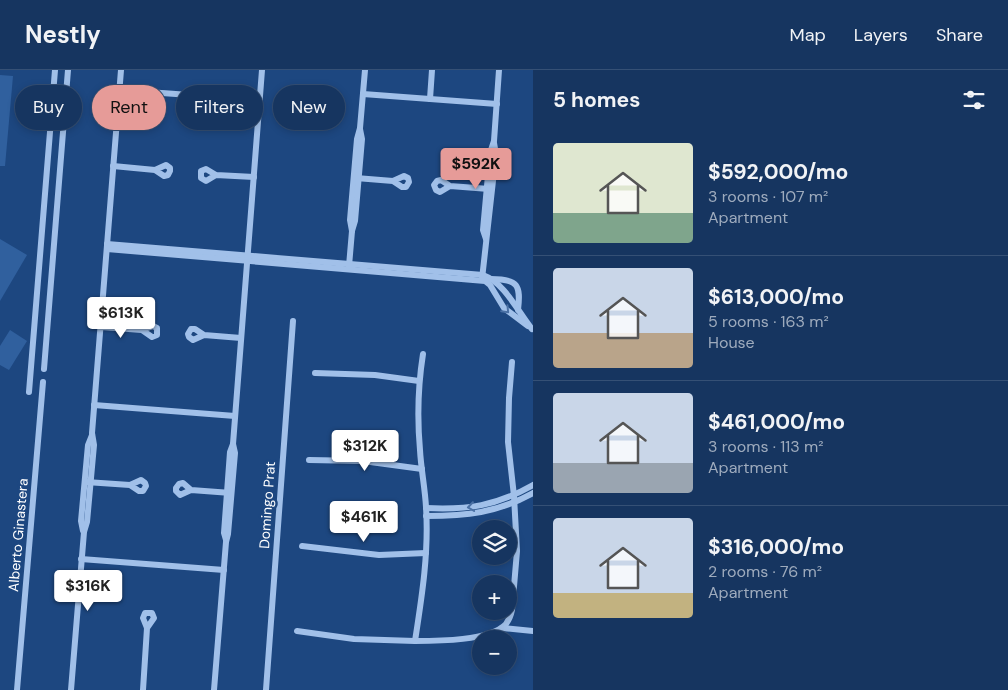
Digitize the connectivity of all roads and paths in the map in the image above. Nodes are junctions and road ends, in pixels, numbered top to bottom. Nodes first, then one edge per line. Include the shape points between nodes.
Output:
1 (55, 70) edge
2 (68, 70) edge
3 (121, 70) edge
4 (262, 70) edge
5 (364, 70) edge
6 (432, 70) edge
7 (499, 70) edge
8 (120, 85) edge
9 (261, 85) edge
10 (363, 94) junction
11 (430, 99) junction
12 (497, 104) junction
13 (116, 130) edge
14 (258, 130) edge
15 (113, 166) junction
16 (155, 170) dead end
17 (216, 175) dead end
18 (254, 177) junction
19 (356, 178) junction
20 (393, 181) dead end
21 (450, 186) dead end
22 (490, 189) junction
23 (107, 247) junction
24 (247, 258) junction
25 (349, 267) junction
26 (486, 279) junction
27 (518, 311) junction
28 (293, 321) dead end
29 (100, 327) junction
30 (533, 329) edge
31 (142, 330) dead end
32 (204, 335) dead end
33 (241, 338) junction
34 (423, 354) dead end
35 (512, 362) dead end
36 (44, 369) dead end
37 (315, 372) dead end
38 (419, 381) junction
39 (43, 382) dead end
40 (29, 392) dead end
41 (94, 405) junction
42 (235, 416) junction
43 (309, 460) dead end
44 (422, 469) junction
45 (88, 482) junction
46 (130, 485) dead end
47 (533, 485) edge
48 (191, 490) dead end
49 (230, 493) junction
50 (533, 493) edge
51 (515, 499) junction
52 (426, 508) junction
53 (426, 516) junction
54 (302, 546) dead end
55 (426, 553) junction
56 (81, 559) junction
57 (224, 570) junction
58 (147, 628) dead end
59 (502, 628) junction
60 (296, 631) dead end
61 (533, 631) edge
62 (415, 641) junction
63 (18, 690) edge
64 (71, 690) edge
65 (143, 690) edge
66 (214, 690) edge
67 (266, 690) edge

1 - 40 street
2 - 36 street
3 - 8 street
4 - 9 street
5 - 10 street
6 - 11 street
7 - 12 street
10 - 11 street
10 - 19 street
11 - 12 street
12 - 22 street via 496,154
13 - 15 street
14 - 18 street
15 - 16 street
15 - 23 street
17 - 18 street
18 - 24 street
19 - 20 street
19 - 25 street via 350,220
21 - 22 street
22 - 26 street
23 - 24 street
23 - 29 street
24 - 25 street
24 - 33 street
25 - 26 street
26 - 27 street via 512,300
26 - 27 street via 507,281 517,286 520,291
26 -> 30 street via 504,308
27 - 30 street
28 - 67 street, Domingo Prat
29 - 31 street
29 - 41 street
32 - 33 street
33 - 42 street
34 - 38 street
35 - 51 street via 508,442
37 - 38 street
38 - 44 street
39 - 63 street, Alberto Ginastera
41 - 42 street
41 - 45 street via 88,445
42 - 49 street via 230,452
43 - 44 street via 363,461
44 - 52 street
45 - 46 street
45 - 56 street via 81,521 84,532
47 - 51 street
48 - 49 street
49 - 57 street via 224,533
50 - 51 street
51 -> 52 street via 473,507
51 - 53 street via 470,515
51 - 59 street via 517,551 512,610 510,619
52 - 53 street
53 - 55 street
54 - 55 street via 379,555
55 - 62 street
56 - 57 street
56 - 64 street
57 - 66 street
58 - 65 street
59 - 61 street
59 - 62 street via 474,637
60 - 62 street via 354,639

